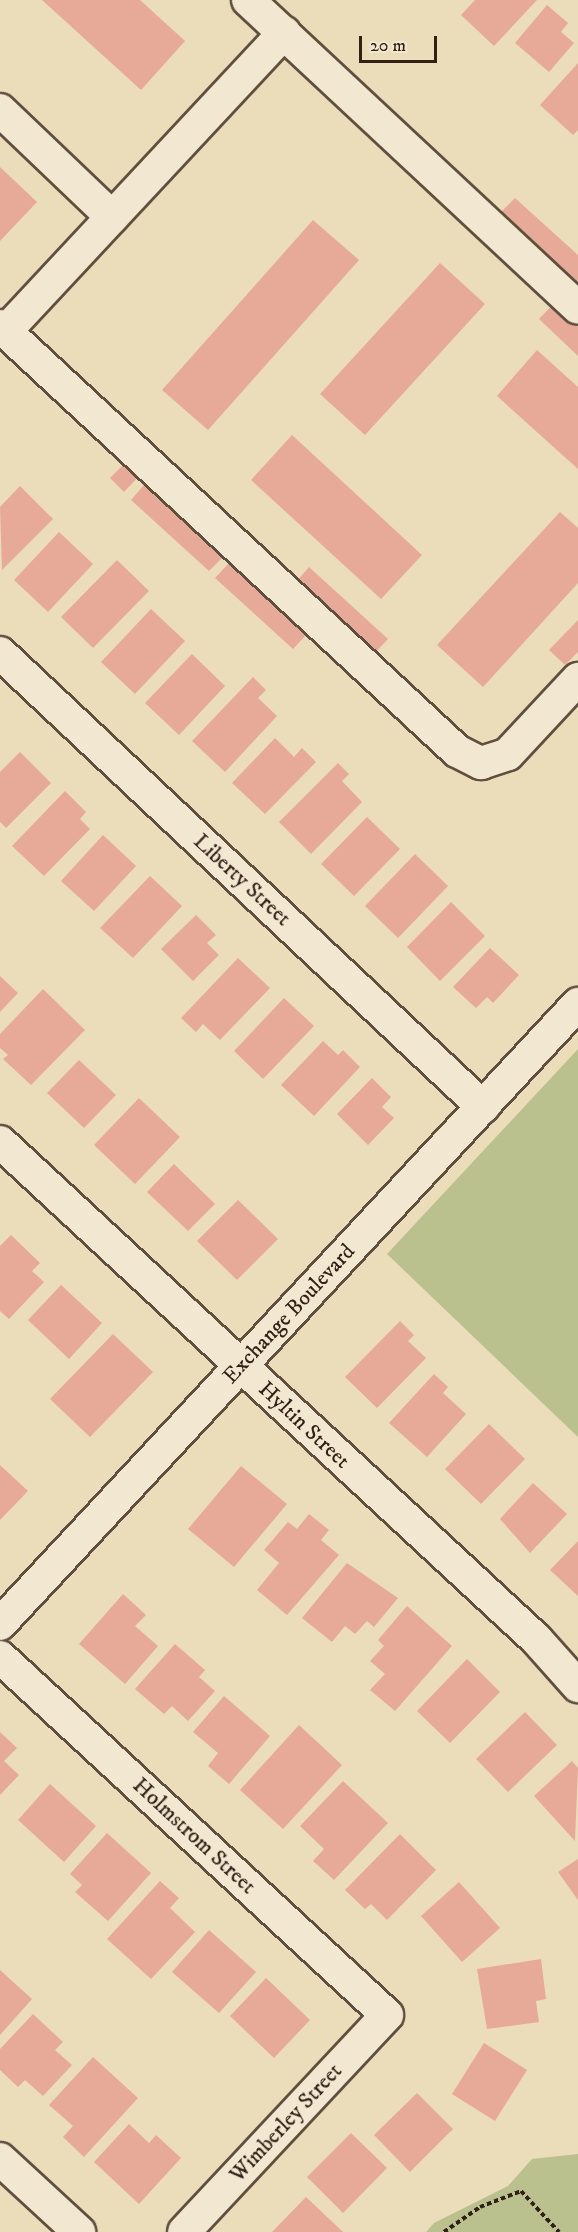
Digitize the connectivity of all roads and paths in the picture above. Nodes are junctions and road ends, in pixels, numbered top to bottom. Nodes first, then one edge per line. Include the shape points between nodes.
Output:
1 (248, 0) edge
2 (284, 33) junction
3 (0, 110) edge
4 (112, 217) junction
5 (578, 308) edge
6 (3, 328) edge
7 (0, 653) edge
8 (578, 679) edge
9 (578, 1004) edge
10 (483, 1107) junction
11 (0, 1142) edge
12 (240, 1366) junction
13 (0, 1624) edge
14 (0, 1657) edge
15 (578, 1686) edge
16 (387, 2015) joint
17 (0, 2159) edge
18 (79, 2232) edge
19 (184, 2232) edge
20 (444, 2232) edge
21 (559, 2232) edge

1 - 2 street
2 - 4 street
2 - 5 street
3 - 4 street
4 - 6 street
6 - 8 street via 457,751 481,763 508,754
7 - 10 street, Liberty Street
9 - 10 street, Exchange Boulevard
10 - 12 street, Exchange Boulevard
11 - 12 street, Hyltin Street
12 - 13 street, Exchange Boulevard
12 - 15 street, Hyltin Street via 537,1640
14 - 16 street, Holmstrom Street
16 - 19 street, Wimberley Street
17 - 18 street
20 - 21 path via 480,2207 521,2191

